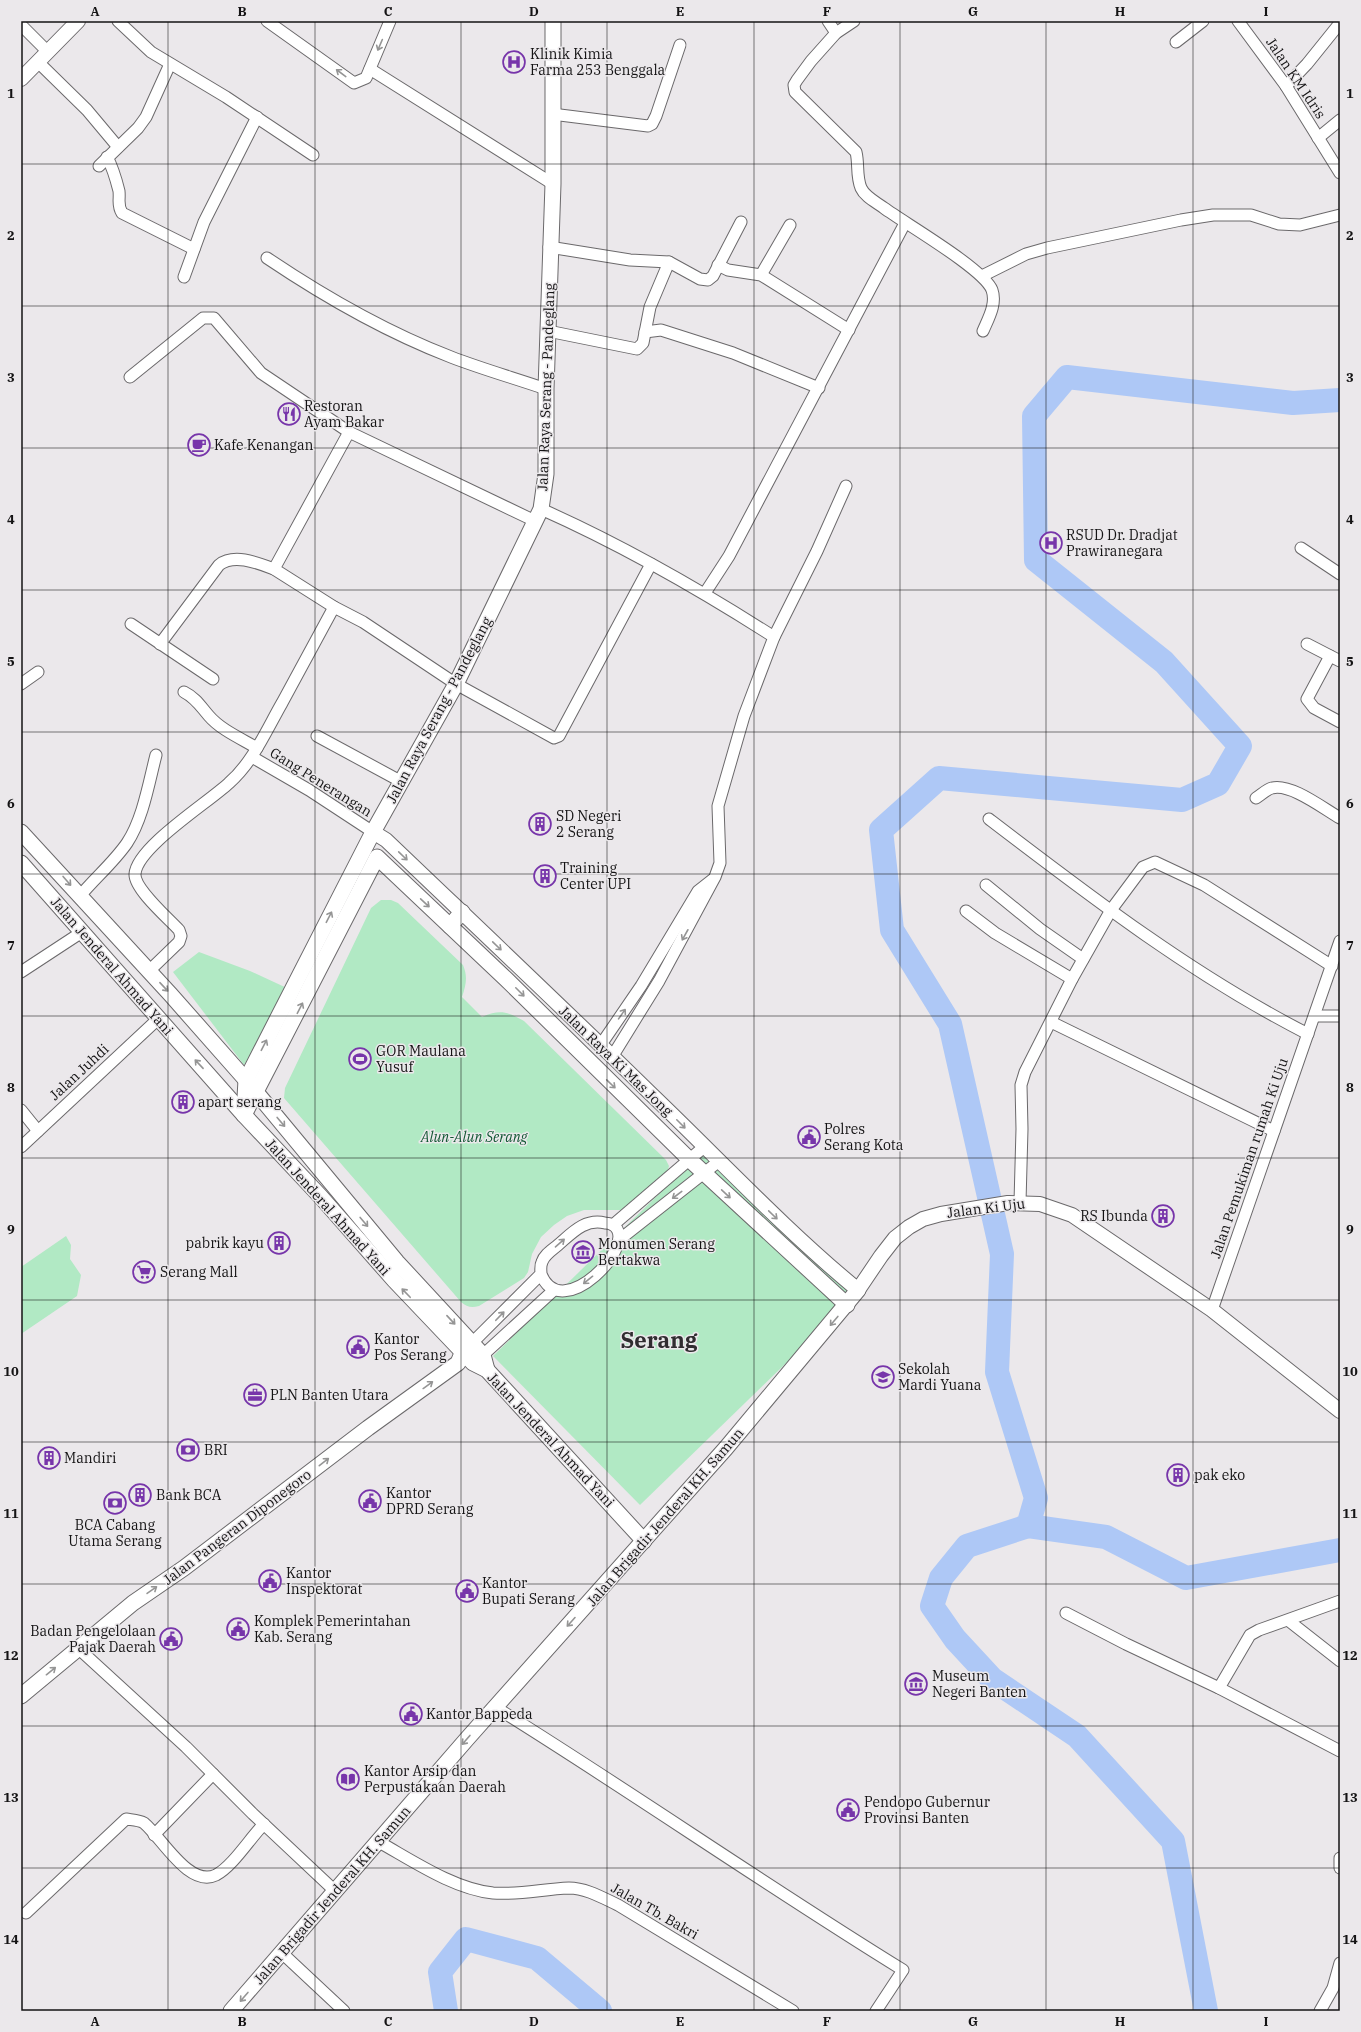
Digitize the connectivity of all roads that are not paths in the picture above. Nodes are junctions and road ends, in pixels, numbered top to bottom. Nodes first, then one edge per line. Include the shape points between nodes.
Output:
1 (78, 21) edge
2 (118, 21) edge
3 (266, 21) edge
4 (390, 21) edge
5 (553, 21) edge
6 (828, 21) edge
7 (854, 21) edge
8 (1203, 21) edge
9 (1238, 21) edge
10 (1340, 23) edge
11 (21, 25) edge
12 (836, 33) junction
13 (1176, 42) dead end
14 (680, 45) dead end
15 (43, 57) junction
16 (170, 64) junction
17 (370, 69) junction
18 (21, 79) edge
19 (1286, 86) junction
20 (552, 114) junction
21 (256, 117) junction
22 (1340, 120) edge
23 (1318, 138) junction
24 (118, 147) junction
25 (313, 155) dead end
26 (108, 157) junction
27 (99, 166) dead end
28 (1340, 173) edge
29 (553, 184) junction
30 (1340, 215) edge
31 (741, 222) dead end
32 (905, 224) junction
33 (790, 226) dead end
34 (549, 247) junction
35 (194, 249) junction
36 (267, 258) dead end
37 (669, 262) junction
38 (718, 265) junction
39 (761, 275) junction
40 (982, 276) junction
41 (184, 277) dead end
42 (849, 330) junction
43 (548, 331) junction
44 (983, 331) dead end
45 (645, 332) junction
46 (130, 376) dead end
47 (818, 388) junction
48 (546, 389) junction
49 (348, 432) junction
50 (846, 486) dead end
51 (538, 515) junction
52 (1301, 548) dead end
53 (651, 564) junction
54 (274, 569) junction
55 (1340, 574) edge
56 (705, 592) junction
57 (334, 607) junction
58 (131, 624) dead end
59 (774, 637) junction
60 (160, 644) junction
61 (1307, 644) dead end
62 (1330, 656) junction
63 (1340, 661) edge
64 (38, 672) dead end
65 (213, 679) dead end
66 (21, 684) edge
67 (456, 684) junction
68 (184, 692) dead end
69 (1340, 722) edge
70 (317, 736) dead end
71 (255, 752) junction
72 (156, 755) dead end
73 (402, 782) junction
74 (1256, 798) dead end
75 (1340, 818) edge
76 (989, 820) dead end
77 (21, 832) edge
78 (373, 832) junction
79 (21, 863) edge
80 (52, 865) junction
81 (715, 877) junction
82 (36, 879) junction
83 (986, 885) dead end
84 (80, 896) junction
85 (966, 910) dead end
86 (1110, 910) junction
87 (462, 912) junction
88 (450, 926) junction
89 (82, 932) junction
90 (1340, 941) edge
91 (316, 944) junction
92 (330, 948) junction
93 (1083, 960) junction
94 (1332, 966) junction
95 (149, 971) junction
96 (21, 972) edge
97 (1072, 979) junction
98 (1315, 1016) junction
99 (1340, 1016) edge
100 (158, 1019) junction
101 (1051, 1022) junction
102 (1308, 1034) junction
103 (600, 1046) junction
104 (612, 1056) junction
105 (246, 1080) junction
106 (257, 1092) junction
107 (21, 1110) edge
108 (244, 1115) junction
109 (38, 1130) junction
110 (1274, 1131) junction
111 (21, 1147) edge
112 (704, 1147) junction
113 (690, 1160) junction
114 (718, 1162) junction
115 (704, 1174) junction
116 (1014, 1203) junction
117 (613, 1225) junction
118 (619, 1240) junction
119 (541, 1274) junction
120 (554, 1290) junction
121 (858, 1290) junction
122 (847, 1305) junction
123 (1212, 1310) junction
124 (464, 1352) junction
125 (478, 1359) junction
126 (1340, 1411) edge
127 (644, 1541) junction
128 (1340, 1601) edge
129 (1066, 1613) dead end
130 (1289, 1621) junction
131 (79, 1649) junction
132 (1340, 1661) edge
133 (1219, 1688) junction
134 (21, 1696) edge
135 (495, 1707) junction
136 (1340, 1751) edge
137 (213, 1774) junction
138 (264, 1824) junction
139 (154, 1835) junction
140 (379, 1842) junction
141 (1340, 1858) edge
142 (1340, 1868) edge
143 (335, 1891) junction
144 (26, 1913) dead end
145 (282, 1953) junction
146 (1340, 1964) edge
147 (231, 2011) edge
148 (344, 2011) edge
149 (794, 2011) edge
150 (876, 2011) edge
151 (1320, 2011) edge

1 - 15 street
2 - 16 street via 151,52
17 -> 3 street via 366,78 354,83
4 -> 17 street
5 - 20 main road, Jalan Raya Serang - Pandeglang
6 - 12 street
7 - 12 street
8 - 13 street
9 - 19 street, Jalan KM Idris
10 - 19 street
11 - 15 street
12 - 32 street via 796,80 795,92 856,152 861,189
14 - 20 street via 652,124 648,126
15 - 18 street
15 - 24 street
16 - 21 street
16 - 24 street via 146,117
17 - 29 street
19 - 23 street, Jalan KM Idris
20 - 29 main road, Jalan Raya Serang - Pandeglang
21 - 25 street
21 - 35 street via 226,174
22 - 23 street
23 - 28 street, Jalan KM Idris
24 - 26 street
26 - 27 street
26 - 35 street via 119,194 118,207 122,213
29 - 34 main road, Jalan Raya Serang - Pandeglang
30 - 40 street via 1300,225 1279,224 1252,216 1213,215 1181,220 1047,248 1026,254
31 - 38 street
32 - 40 street
32 - 42 street
33 - 39 street
34 - 37 street via 630,260
34 - 43 main road, Jalan Raya Serang - Pandeglang
35 - 41 street
36 - 48 street via 319,292 411,340 451,357
37 - 38 street via 700,279 708,280
37 - 45 street via 650,307
38 - 39 street via 728,270
39 - 42 street
40 - 44 street via 992,290 993,299
42 - 47 street
43 - 45 street via 637,349 643,343
43 - 48 main road, Jalan Raya Serang - Pandeglang
45 - 47 street via 661,330 733,353
46 - 49 street via 203,318 214,318 261,373
47 - 56 street via 729,556
48 - 51 main road, Jalan Raya Serang - Pandeglang via 546,474
49 - 51 street
49 - 54 street
50 - 59 street
51 - 53 street via 596,534
51 - 67 main road, Jalan Raya Serang - Pandeglang
52 - 55 street
53 - 56 street
53 - 67 street via 556,738
54 - 57 street
54 - 60 street via 236,559 224,560
56 - 59 street
57 - 67 street via 363,622
57 - 71 street
58 - 60 street
59 - 81 street via 744,716 718,806 720,862
60 - 65 street
61 - 62 street
62 - 63 street
62 - 69 street via 1307,699 1314,708
64 - 66 street
67 - 73 main road, Jalan Raya Serang - Pandeglang
68 - 71 street, Gang Penerangan via 193,697 208,716
70 - 73 street
71 - 78 street, Gang Penerangan
71 - 95 street via 231,782 174,825 154,844 138,865 136,881 179,930 181,936 179,942
72 - 84 street via 136,827 115,858
73 - 78 main road, Jalan Raya Serang - Pandeglang
74 - 75 street via 1272,788 1287,789
76 - 86 street
77 - 80 main road, Jalan Jenderal Ahmad Yani
78 -> 87 street, Jalan Raya Ki Mas Jong via 386,840
91 -> 78 main road, Jalan Raya Serang - Pandeglang
79 - 82 main road, Jalan Jenderal Ahmad Yani
80 - 82 main road
80 -> 84 main road, Jalan Jenderal Ahmad Yani
103 -> 81 street via 651,970 698,891
81 -> 104 street via 659,981
82 - 89 main road, Jalan Jenderal Ahmad Yani
83 - 93 street
84 - 95 main road, Jalan Jenderal Ahmad Yani
85 - 97 street via 995,933
86 - 93 street
86 - 94 street via 1143,867 1155,862 1204,885
86 - 102 street via 1212,981
87 - 88 main road
87 -> 103 street, Jalan Raya Ki Mas Jong
92 -> 88 main road via 376,857
88 -> 113 main road
89 - 96 street
89 - 100 main road, Jalan Jenderal Ahmad Yani
90 - 94 street
91 - 92 main road
105 -> 91 main road, Jalan Raya Serang - Pandeglang
106 -> 92 main road
93 - 97 street
94 - 98 street
95 -> 105 main road, Jalan Jenderal Ahmad Yani
97 - 101 street
98 - 99 street
98 - 102 street, Jalan Pemukiman rumah Ki Uju
108 -> 100 main road, Jalan Jenderal Ahmad Yani
100 - 109 street, Jalan Juhdi
101 - 110 street
101 - 116 street via 1021,1084 1022,1129
102 - 110 street, Jalan Pemukiman rumah Ki Uju
103 - 104 street, Jalan Raya Ki Mas Jong
104 -> 112 street, Jalan Raya Ki Mas Jong
105 - 106 main road, Jalan Jenderal Ahmad Yani
105 - 108 main road
106 - 108 main road
106 -> 124 main road, Jalan Jenderal Ahmad Yani via 397,1262
107 - 109 street
124 -> 108 main road, Jalan Jenderal Ahmad Yani via 394,1280
109 - 111 street, Jalan Juhdi
110 - 123 street, Jalan Pemukiman rumah Ki Uju
112 - 113 street
112 - 114 street, Jalan Raya Ki Mas Jong
113 - 115 main road
113 - 117 street
114 - 115 street
114 -> 121 street, Jalan Raya Ki Mas Jong via 812,1253
115 -> 118 street
115 -> 122 main road
116 - 121 street, Jalan Ki Uju via 923,1219 895,1238
116 - 123 street, Jalan Ki Uju via 1040,1204 1072,1215
117 - 118 street via 618,1231
119 -> 117 street via 541,1263 545,1256 580,1226 592,1221
118 -> 120 street via 614,1256 577,1290
119 - 120 street via 543,1281
124 -> 119 street
120 - 125 street
121 - 122 main road, Jalan Brigadir Jenderal KH. Samun
122 -> 127 main road, Jalan Brigadir Jenderal KH. Samun
123 - 126 street, Jalan Ki Uju
124 - 125 main road
124 - 125 main road
131 -> 124 main road, Jalan Pangeran Diponegoro via 133,1603 184,1568
125 - 127 main road, Jalan Jenderal Ahmad Yani
127 -> 135 main road, Jalan Brigadir Jenderal KH. Samun
128 - 130 street
129 - 133 street
130 - 132 street
130 - 133 street via 1259,1630 1250,1636
134 -> 131 main road, Jalan Pangeran Diponegoro
131 - 137 street
133 - 136 street
135 -> 140 main road, Jalan Brigadir Jenderal KH. Samun
135 - 150 street via 815,1916 903,1970
137 - 138 street
137 - 139 street
138 - 139 street via 229,1864 206,1878 197,1876 184,1866
138 - 143 street
139 - 144 street via 143,1822 126,1819
140 - 143 main road, Jalan Brigadir Jenderal KH. Samun
140 - 149 street, Jalan Tb. Bakri via 463,1886 492,1893 570,1888 592,1893 618,1905
141 - 142 street
143 - 145 main road, Jalan Brigadir Jenderal KH. Samun
145 -> 147 main road, Jalan Brigadir Jenderal KH. Samun
145 - 148 street
146 - 151 street via 1333,1988

